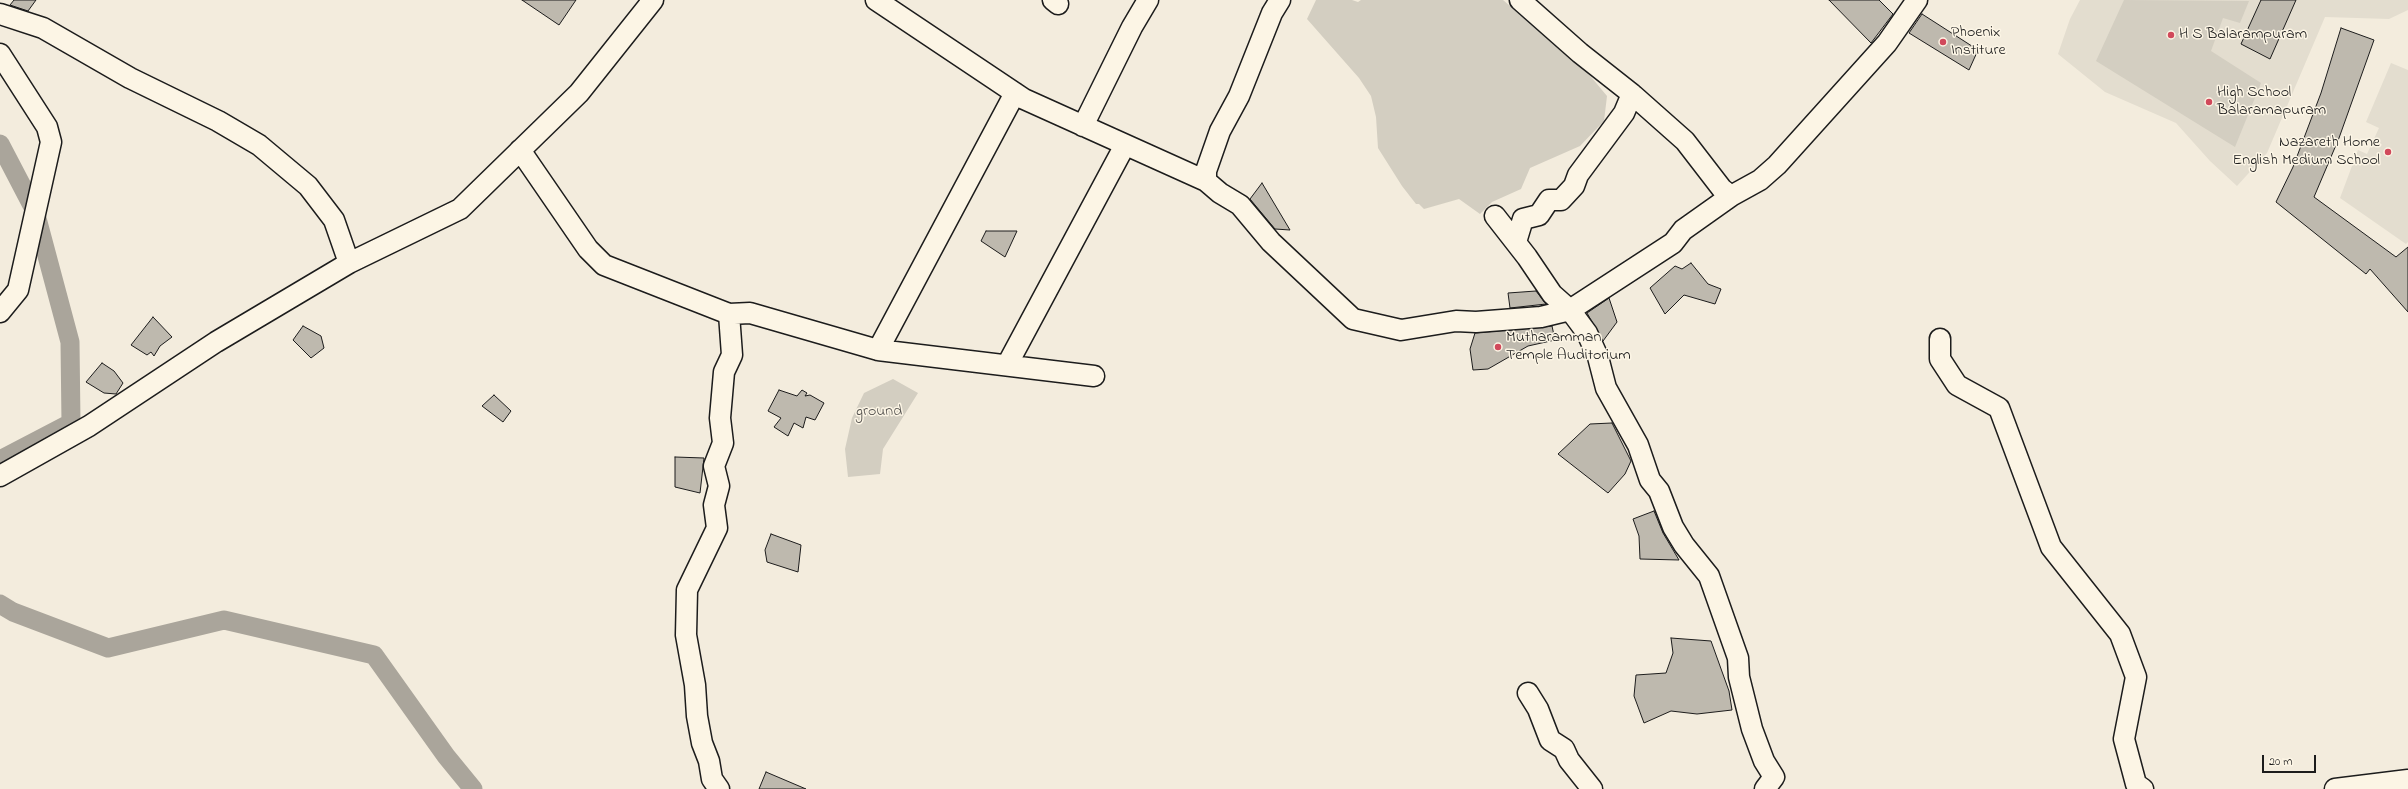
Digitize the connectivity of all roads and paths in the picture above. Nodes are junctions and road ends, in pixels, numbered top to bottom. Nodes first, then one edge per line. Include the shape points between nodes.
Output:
1 (653, 0) edge
2 (876, 0) edge
3 (1148, 0) edge
4 (1280, 0) edge
5 (1520, 0) edge
6 (1917, 0) edge
7 (0, 14) edge
8 (0, 54) edge
9 (1015, 93) junction
10 (1632, 94) junction
11 (1083, 126) junction
12 (1125, 145) junction
13 (520, 150) junction
14 (1206, 181) junction
15 (1731, 196) junction
16 (1495, 216) dead end
17 (1516, 242) junction
18 (349, 263) junction
19 (1570, 310) junction
20 (0, 312) edge
21 (729, 314) junction
22 (1940, 339) dead end
23 (878, 350) junction
24 (1007, 365) junction
25 (1094, 376) dead end
26 (0, 476) edge
27 (1528, 693) dead end
28 (2408, 780) edge
29 (2135, 787) edge
30 (719, 789) edge
31 (1592, 789) edge
32 (1764, 789) edge
33 (2335, 789) edge

1 - 13 street via 579,93
2 - 9 street
3 - 11 street
4 - 14 street via 1272,13 1239,96 1220,130 1206,171
5 - 10 street via 1580,53
6 - 15 street via 1887,43 1777,165 1760,180
7 - 18 street via 43,28 130,78 218,121 259,145 308,186 334,220
8 - 20 street via 47,127 51,142 18,290
9 - 11 street
9 - 23 street
10 - 15 street via 1685,141 1722,189
10 - 17 street via 1624,113 1578,174 1574,186 1561,200 1548,200 1539,215 1523,219
11 - 12 street
12 - 14 street
12 - 24 street
13 - 18 street via 460,209
13 - 21 street via 588,249 604,265
14 - 19 street via 1240,205 1271,242 1353,319 1401,330 1456,321 1540,317
15 - 19 street via 1683,230 1673,244
16 - 17 street
17 - 19 street via 1552,294
18 - 26 street via 216,342 89,426
19 - 32 street via 1587,333 1598,357 1606,388 1638,445 1650,480 1659,491 1673,527 1709,576 1736,652 1739,677 1752,729 1764,761 1774,777
21 - 23 street via 750,313
21 - 30 street via 732,354 724,372 720,418 723,443 714,466 719,486 714,505 717,528 687,590 686,635 695,685 698,722 712,779
22 - 29 street via 1940,359 1957,385 1999,408 2050,547 2120,634 2136,677 2124,739
23 - 24 street
24 - 25 street
27 - 31 street via 1538,709 1550,740 1564,749 1568,760
28 - 33 street

